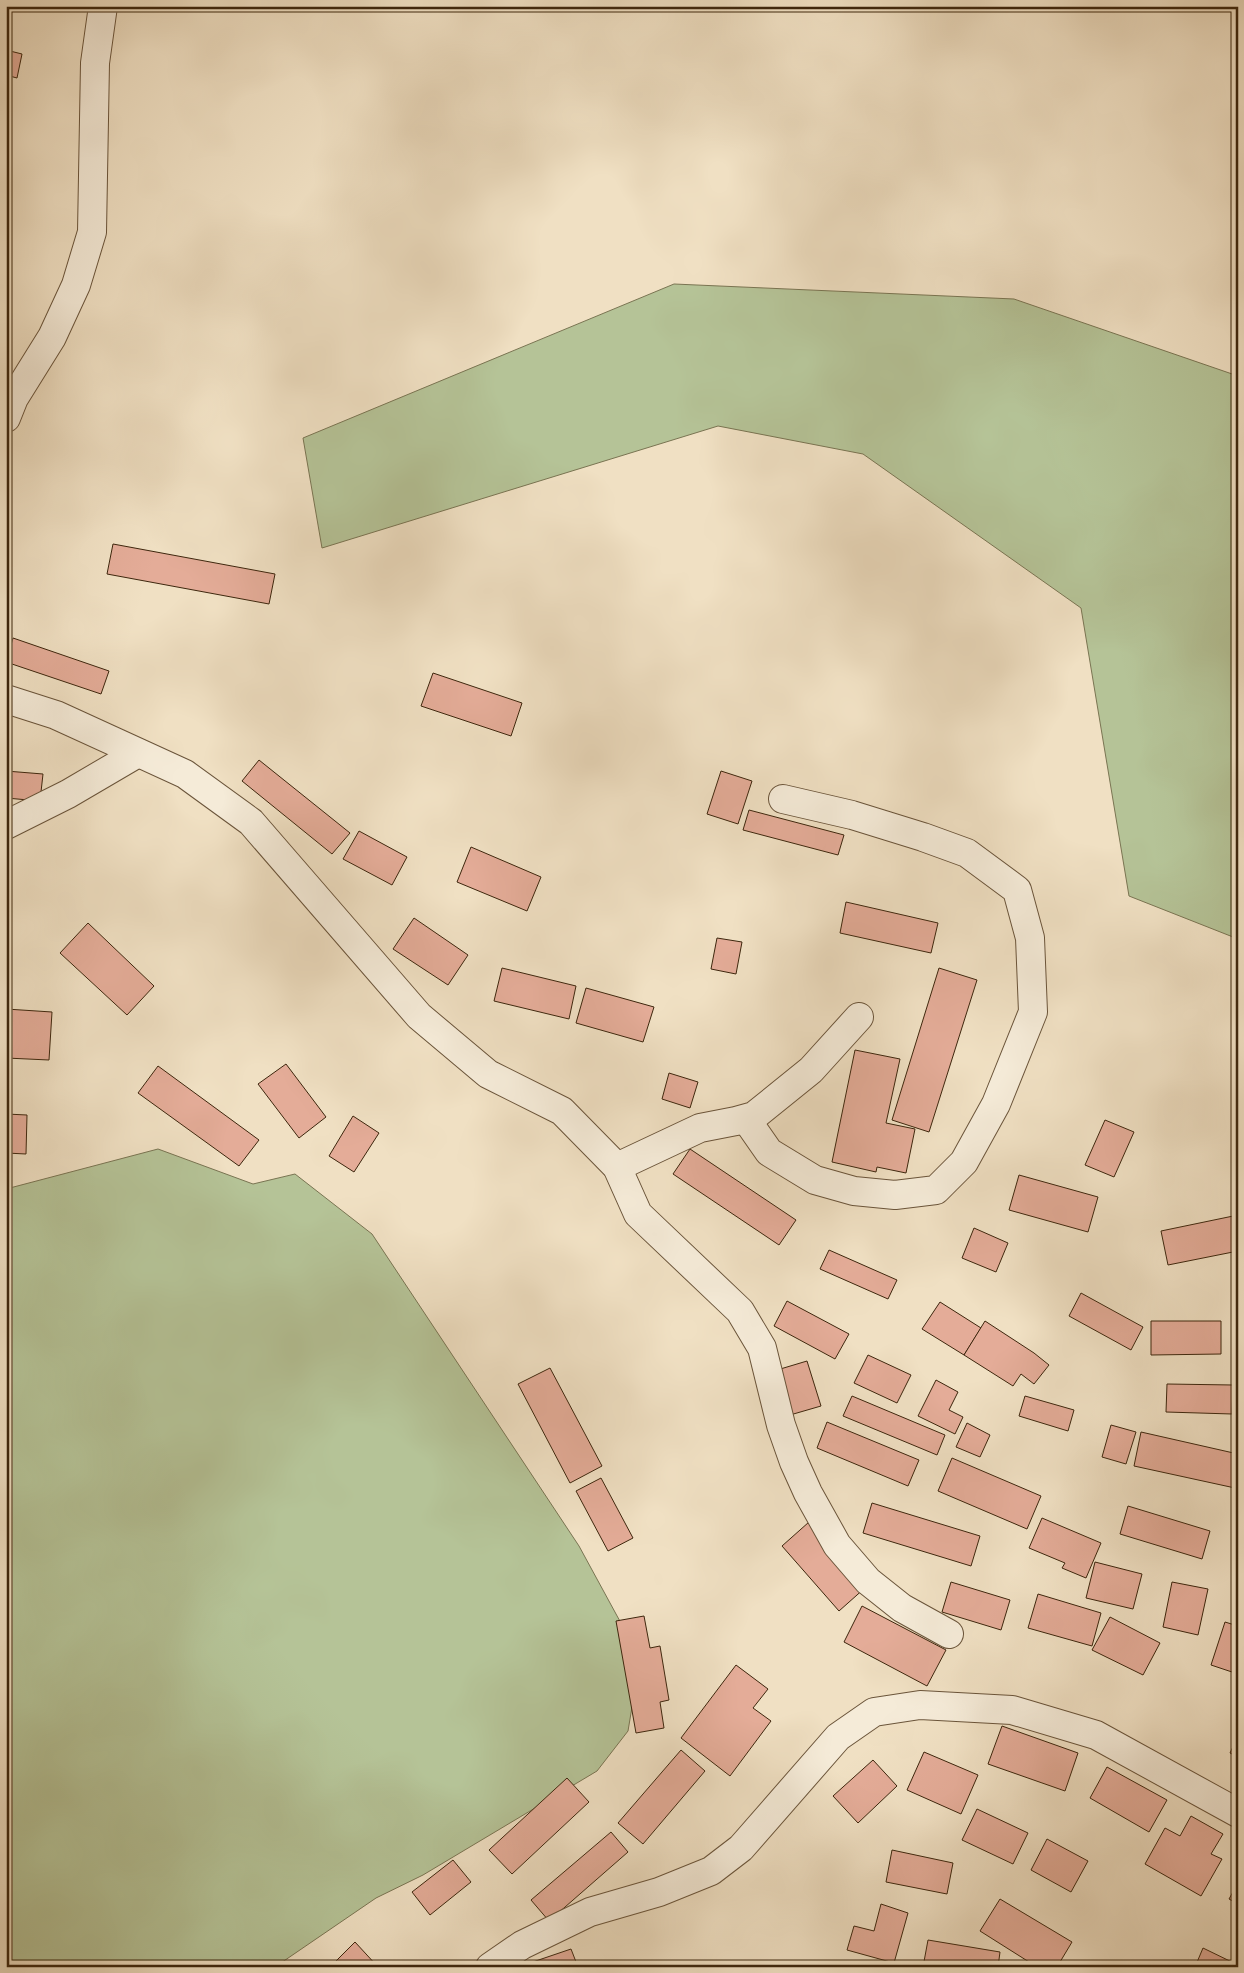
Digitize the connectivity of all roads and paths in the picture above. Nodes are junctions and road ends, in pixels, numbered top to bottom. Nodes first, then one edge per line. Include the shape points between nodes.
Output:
1 (103, 6) edge
2 (6, 418) edge
3 (6, 699) edge
4 (138, 753) junction
5 (783, 799) dead end
6 (6, 825) edge
7 (859, 1017) dead end
8 (746, 1119) junction
9 (617, 1166) junction
10 (949, 1634) dead end
11 (1238, 1814) edge
12 (490, 1967) edge

1 - 2 street via 95,63 92,232 76,285 52,337 14,398
3 - 4 street via 56,715
4 - 6 street
4 - 9 street via 185,774 251,822 419,1016 488,1074 562,1111
5 - 8 street via 852,815 967,853 1017,890 1030,938 1033,1012 991,1112 964,1162 936,1190 895,1195 854,1191 814,1180 769,1152
7 - 8 street via 811,1070
8 - 9 street via 700,1128
9 - 10 street via 638,1214 740,1311 762,1348 781,1425 794,1462 837,1546 881,1592 902,1608
11 - 12 street via 1096,1735 1012,1710 920,1705 874,1712 838,1737 741,1848 711,1871 659,1892 590,1912 522,1945

